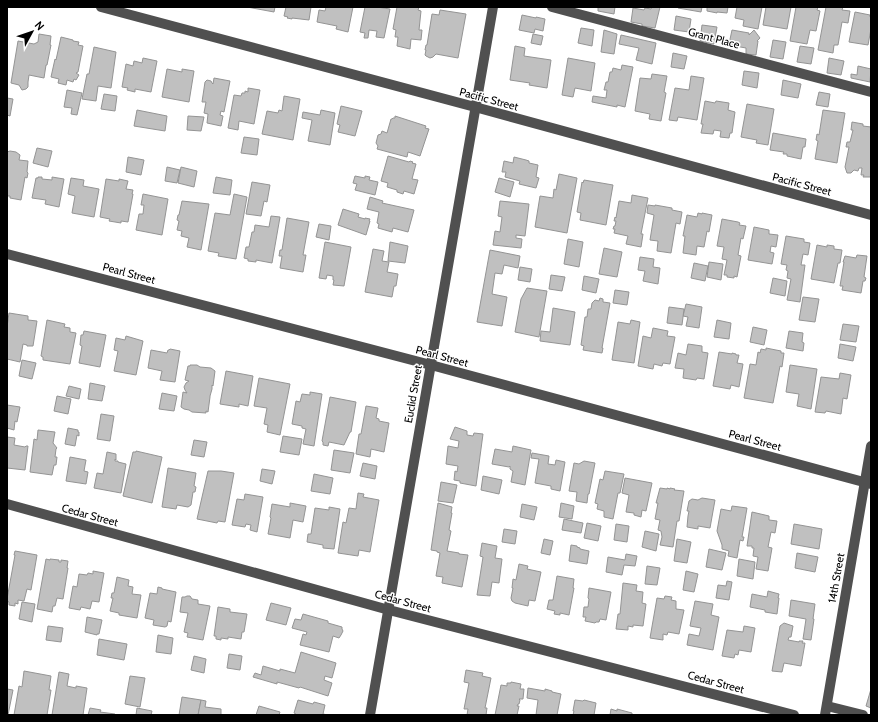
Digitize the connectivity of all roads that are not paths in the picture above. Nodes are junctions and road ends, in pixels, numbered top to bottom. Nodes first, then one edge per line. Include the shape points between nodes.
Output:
1 (101, 7) edge
2 (493, 7) edge
3 (552, 7) edge
4 (871, 92) edge
5 (475, 107) junction
6 (871, 215) edge
7 (7, 254) edge
8 (431, 365) junction
9 (871, 446) edge
10 (868, 483) edge
11 (7, 504) edge
12 (388, 610) junction
13 (826, 710) edge
14 (370, 715) edge
15 (794, 715) edge
16 (863, 715) edge

1 - 5 street, Pacific Street
2 - 5 street, Euclid Street
3 - 4 street, Grant Place
5 - 6 street, Pacific Street
5 - 8 street, Euclid Street
7 - 8 street, Pearl Street
8 - 10 street, Pearl Street
8 - 12 street, Euclid Street
9 - 10 street, 14th Street
10 - 13 street, 14th Street
11 - 12 street, Cedar Street
12 - 14 street, Euclid Street
12 - 15 street, Cedar Street
13 - 16 street

